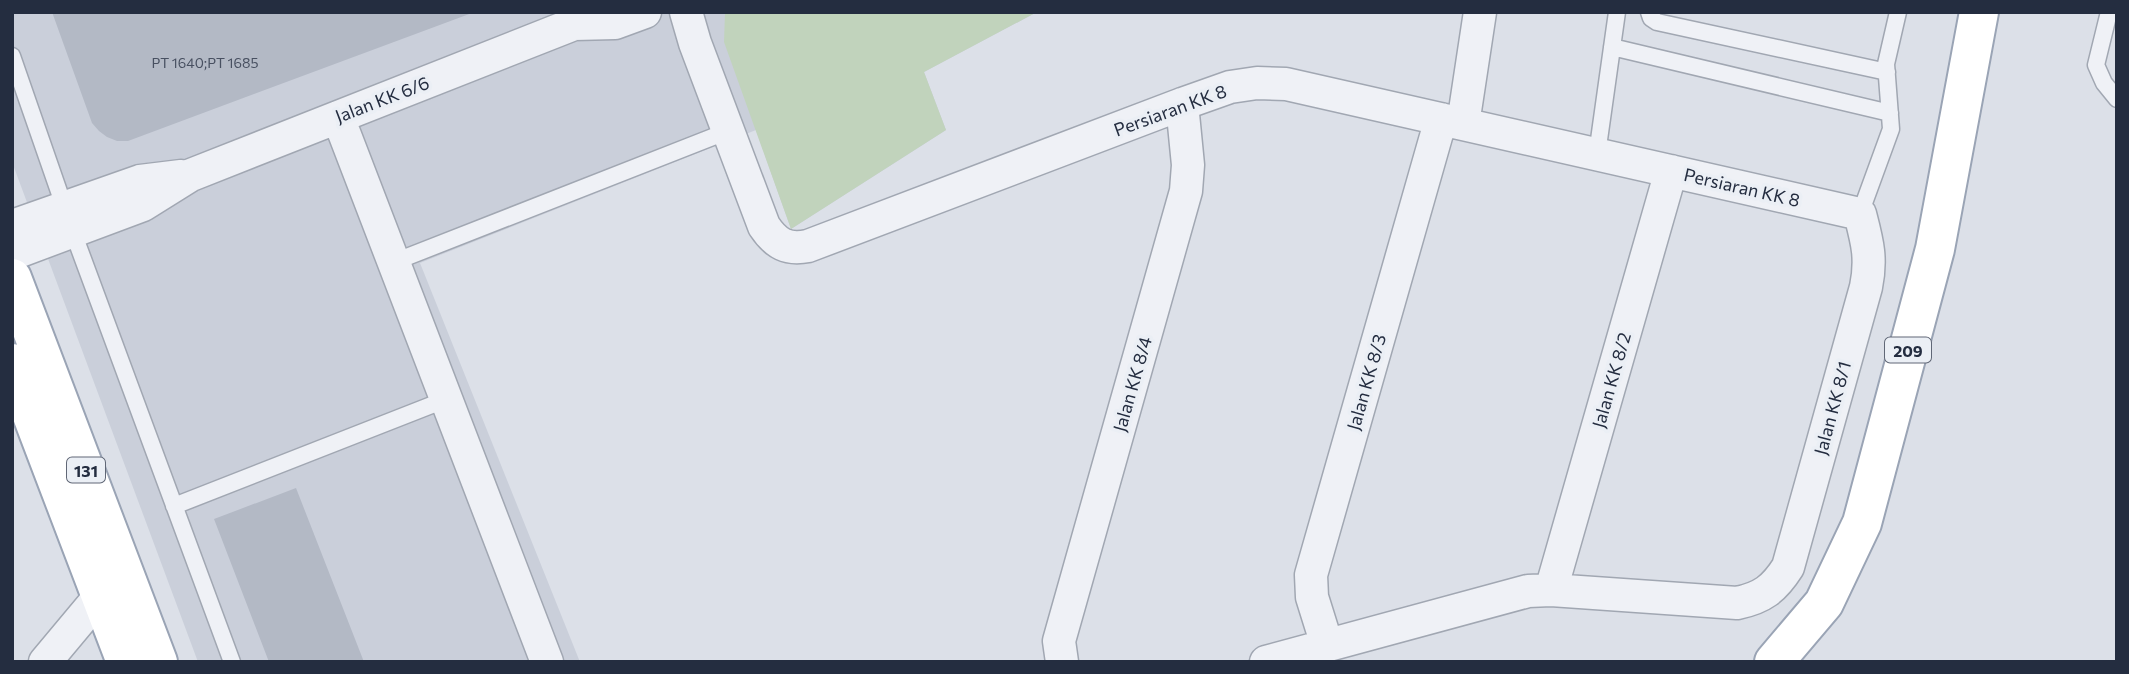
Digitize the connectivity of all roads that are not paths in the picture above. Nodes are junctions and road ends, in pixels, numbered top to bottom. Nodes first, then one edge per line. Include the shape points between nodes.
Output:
1 (645, 12) edge
2 (687, 12) edge
3 (1480, 12) edge
4 (1617, 12) edge
5 (1649, 12) edge
6 (1898, 12) edge
7 (1979, 12) edge
8 (2109, 12) edge
9 (582, 18) edge
10 (1612, 47) junction
11 (12, 55) edge
12 (1887, 72) junction
13 (2117, 99) edge
14 (1182, 104) junction
15 (1891, 113) junction
16 (338, 117) junction
17 (1452, 122) junction
18 (728, 131) junction
19 (1597, 154) junction
20 (1671, 171) junction
21 (1860, 214) junction
22 (68, 220) junction
23 (12, 226) edge
24 (12, 254) edge
25 (394, 262) junction
26 (12, 278) edge
27 (12, 363) edge
28 (447, 399) junction
29 (174, 506) junction
30 (1551, 590) junction
31 (101, 595) junction
32 (1326, 645) junction
33 (45, 662) edge
34 (126, 662) edge
35 (158, 662) edge
36 (232, 662) edge
37 (547, 662) edge
38 (1062, 662) edge
39 (1266, 662) edge
40 (1774, 662) edge

1 - 9 street, Jalan KK 6/6 via 615,23
2 - 18 street, Persiaran KK 8
3 - 17 street, Jalan KK 8/3
4 - 10 lane
5 - 12 lane via 1657,22
6 - 12 lane
7 - 40 main road, 209 via 1935,249 1862,523 1824,603
8 - 13 lane via 2096,65
9 - 16 street, Jalan KK 6/6
10 - 15 lane
10 - 19 lane
11 - 22 lane
12 - 15 lane
14 - 17 street, Persiaran KK 8 via 1230,87 1286,84
14 - 18 street, Persiaran KK 8 via 795,248 782,246 764,226
14 - 38 street, Jalan KK 8/4 via 1186,191 1059,641
15 - 21 lane via 1891,129
16 - 22 street, Jalan KK 6/6 via 191,174 140,181
16 - 25 street
17 - 19 street, Persiaran KK 8
17 - 32 street, Jalan KK 8/3 via 1311,575 1312,597
18 - 25 lane
19 - 20 street, Persiaran KK 8
20 - 21 street, Persiaran KK 8
20 - 30 street, Jalan KK 8/2
21 - 30 street, Jalan KK 8/1 via 1870,250 1870,270 1788,568 1778,583 1764,594 1737,603
22 - 23 street, Jalan KK 6/6
22 - 24 street, Jalan KK 6/6
22 - 29 lane
25 - 28 street
26 - 35 main road, 131
27 - 31 main road, 131
28 - 29 lane
28 - 37 street
29 - 36 lane
30 - 32 street via 1507,596
31 - 33 street
31 - 34 main road, 131
32 - 39 street

